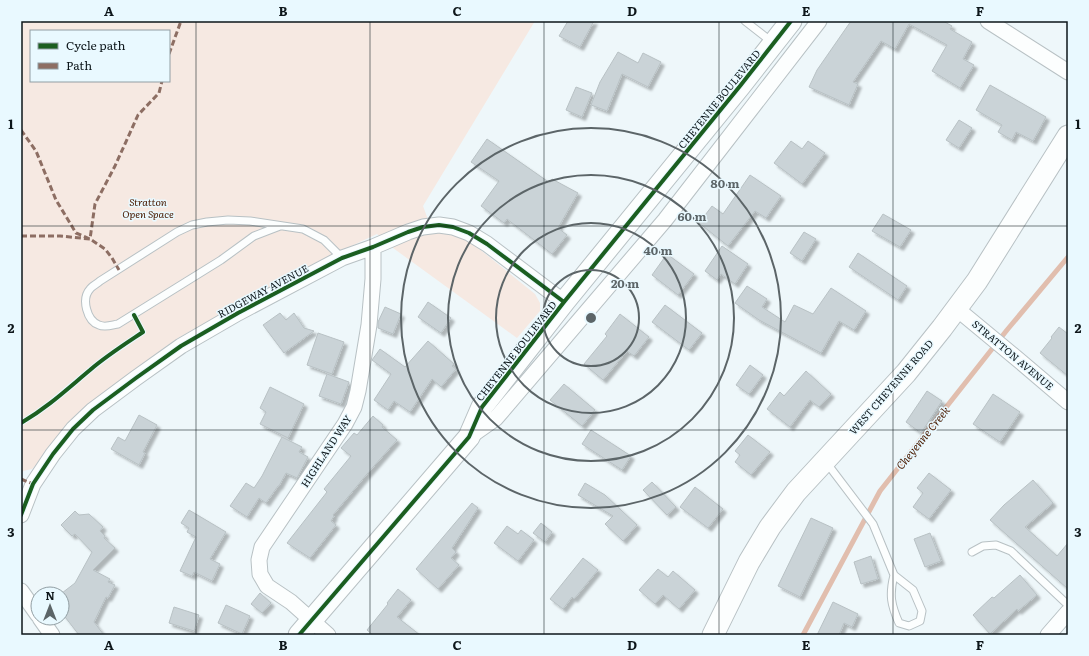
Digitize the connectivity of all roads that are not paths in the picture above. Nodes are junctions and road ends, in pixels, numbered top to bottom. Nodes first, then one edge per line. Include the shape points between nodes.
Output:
1 (745, 21) edge
2 (791, 21) edge
3 (819, 21) edge
4 (988, 21) edge
5 (774, 43) junction
6 (1068, 72) edge
7 (1068, 136) edge
8 (280, 226) junction
9 (373, 247) junction
10 (342, 258) junction
11 (564, 302) junction
12 (957, 309) junction
13 (1068, 402) edge
14 (469, 437) junction
15 (825, 460) junction
16 (21, 515) edge
17 (972, 552) dead end
18 (894, 575) junction
19 (21, 591) edge
20 (30, 604) edge
21 (1068, 605) edge
22 (1068, 612) edge
23 (46, 626) edge
24 (305, 628) edge
25 (52, 635) edge
26 (328, 635) edge
27 (713, 635) edge
28 (1048, 635) edge

1 - 5 lane
2 - 5 street, CHEYENNE BOULEVARD
3 - 14 street, CHEYENNE BOULEVARD via 666,220 496,418
4 - 6 street
5 - 11 street, CHEYENNE BOULEVARD
7 - 12 street, WEST CHEYENNE ROAD
8 - 8 lane via 228,220 207,222 177,232 89,290 87,313 99,325 118,324 221,260 254,236
8 - 10 lane via 303,229 324,240
9 - 10 street, RIDGEWAY AVENUE
9 - 11 street, RIDGEWAY AVENUE via 423,227 453,226 487,244
9 - 24 street, HIGHLAND WAY via 369,325 354,407 262,547 259,560 260,574 267,586 291,602
10 - 16 street, RIDGEWAY AVENUE via 181,346 93,410 73,429 53,454 33,484
11 - 14 street, CHEYENNE BOULEVARD via 482,407
12 - 13 street, STRATTON AVENUE
12 - 15 street, WEST CHEYENNE ROAD via 906,373
14 - 24 street, CHEYENNE BOULEVARD
15 - 18 lane via 873,524
15 - 27 street, WEST CHEYENNE ROAD via 796,492 758,546
17 - 21 lane via 983,546 996,545 1012,551
18 - 18 lane via 913,590 922,611 920,621 909,626 900,623 892,606 891,588
19 - 20 street
22 - 28 street
23 - 25 street
24 - 26 street, HIGHLAND WAY

